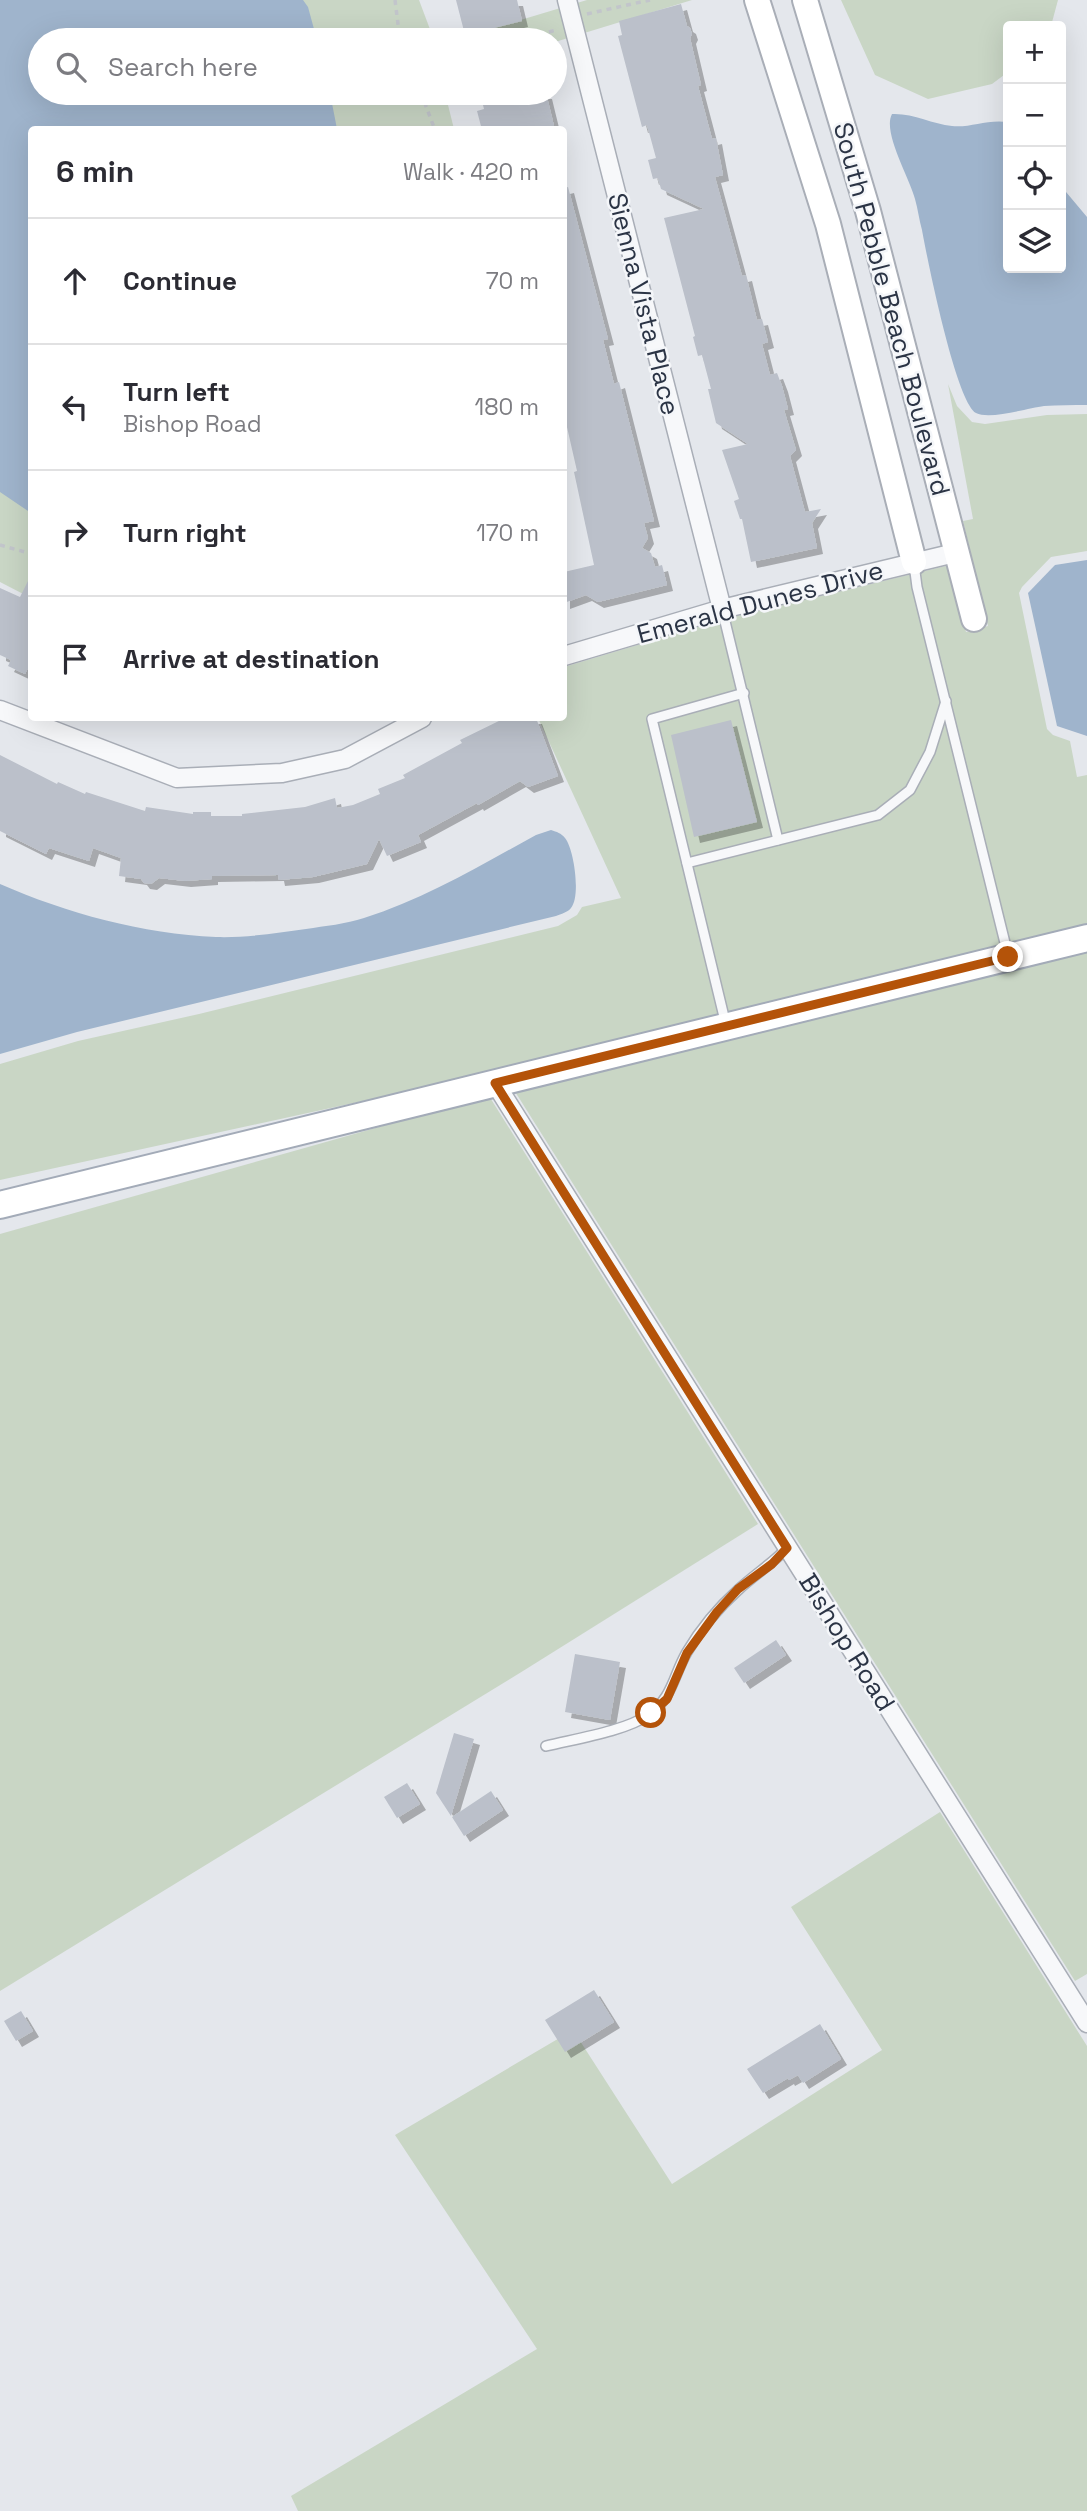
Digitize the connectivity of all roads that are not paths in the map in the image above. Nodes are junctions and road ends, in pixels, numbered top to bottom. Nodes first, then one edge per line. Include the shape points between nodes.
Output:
1 (567, 0) edge
2 (758, 0) edge
3 (805, 0) edge
4 (959, 552) junction
5 (914, 562) junction
6 (722, 609) junction
7 (974, 619) dead end
8 (567, 655) edge
9 (744, 693) junction
10 (946, 701) junction
11 (0, 710) edge
12 (28, 721) edge
13 (29, 721) edge
14 (416, 721) edge
15 (778, 840) junction
16 (687, 863) junction
17 (1087, 938) edge
18 (1008, 957) junction
19 (726, 1026) junction
20 (495, 1083) junction
21 (0, 1205) edge
22 (787, 1548) junction
23 (546, 1746) dead end
24 (1087, 2023) edge

1 - 6 street, Sienna Vista Place
2 - 5 street, South Pebble Beach Boulevard via 828,223
3 - 4 street, South Pebble Beach Boulevard via 868,211
4 - 5 street, Emerald Dunes Drive
4 - 7 street, South Pebble Beach Boulevard
5 - 6 street, Emerald Dunes Drive
5 - 10 lane
6 - 8 street, Emerald Dunes Drive
6 - 9 lane
9 - 15 lane
9 - 16 lane via 652,719
10 - 15 lane via 930,752 910,790 878,815
10 - 18 lane
11 - 12 street
13 - 14 street via 177,778 282,773 345,758
15 - 16 lane
16 - 19 lane
17 - 18 main road
18 - 19 main road
19 - 20 main road
20 - 21 main road
20 - 22 street, Bishop Road
22 - 23 lane via 717,1612 687,1653 667,1699 651,1713 635,1724
22 - 24 street, Bishop Road

